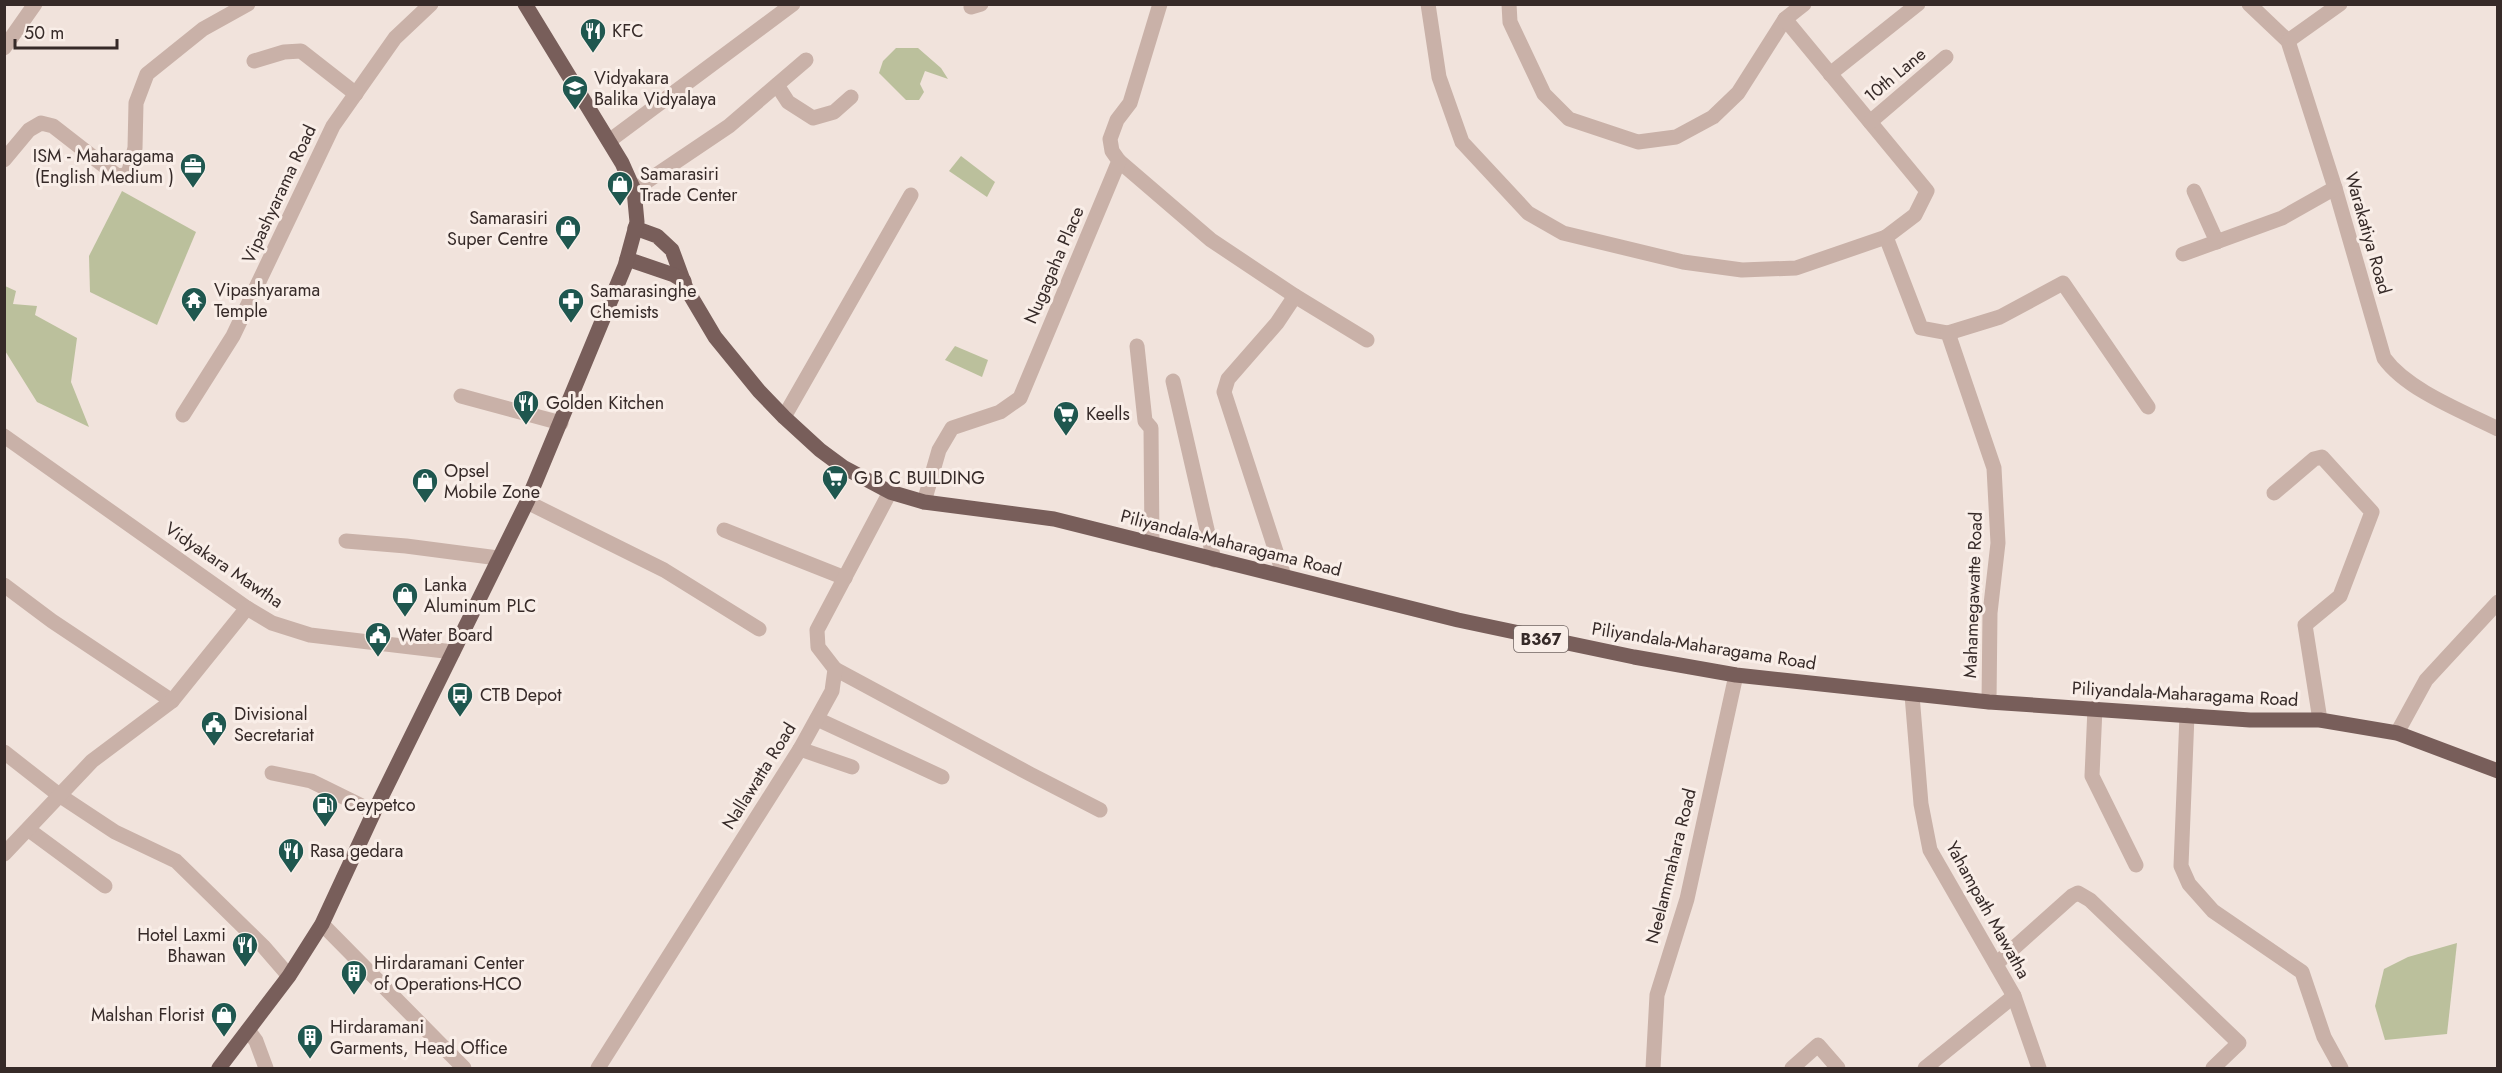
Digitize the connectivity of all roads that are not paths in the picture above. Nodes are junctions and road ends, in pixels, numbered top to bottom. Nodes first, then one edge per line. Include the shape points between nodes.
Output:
1 (35, 4) edge
2 (248, 4) edge
3 (431, 4) edge
4 (793, 4) edge
5 (1160, 4) edge
6 (1428, 4) edge
7 (1509, 4) edge
8 (1917, 4) edge
9 (2249, 4) edge
10 (2340, 4) edge
11 (529, 6) edge
12 (1799, 6) edge
13 (1785, 20) junction
14 (2288, 41) junction
15 (4, 48) edge
16 (1946, 57) dead end
17 (806, 60) dead end
18 (254, 61) dead end
19 (1830, 74) junction
20 (777, 85) junction
21 (356, 94) junction
22 (851, 97) dead end
23 (1870, 122) junction
24 (609, 141) junction
25 (4, 160) edge
26 (1119, 161) junction
27 (2335, 188) junction
28 (633, 190) junction
29 (2194, 191) dead end
30 (911, 195) dead end
31 (635, 228) junction
32 (1886, 237) junction
33 (2217, 242) junction
34 (2183, 254) dead end
35 (627, 259) junction
36 (684, 281) junction
37 (1295, 296) junction
38 (1948, 333) junction
39 (1367, 340) dead end
40 (1137, 346) dead end
41 (1173, 381) dead end
42 (461, 396) dead end
43 (2148, 407) dead end
44 (183, 415) dead end
45 (784, 417) junction
46 (561, 423) junction
47 (2498, 429) edge
48 (4, 436) edge
49 (890, 492) junction
50 (2274, 493) dead end
51 (527, 502) junction
52 (924, 502) junction
53 (724, 530) dead end
54 (346, 541) dead end
55 (1152, 544) junction
56 (498, 558) junction
57 (1214, 560) junction
58 (1284, 576) junction
59 (845, 578) junction
60 (4, 585) edge
61 (2498, 602) edge
62 (247, 608) junction
63 (759, 629) dead end
64 (453, 652) junction
65 (835, 669) junction
66 (1736, 675) junction
67 (1912, 695) junction
68 (172, 701) junction
69 (1989, 702) junction
70 (2095, 708) junction
71 (2187, 715) junction
72 (817, 719) junction
73 (2320, 720) junction
74 (2397, 733) junction
75 (800, 749) junction
76 (4, 752) edge
77 (852, 766) dead end
78 (2498, 771) edge
79 (272, 773) dead end
80 (942, 777) dead end
81 (59, 795) junction
82 (1100, 810) dead end
83 (374, 812) junction
84 (29, 830) junction
85 (4, 854) edge
86 (2136, 865) dead end
87 (105, 886) dead end
88 (322, 924) junction
89 (1996, 964) junction
90 (289, 976) junction
91 (2014, 996) junction
92 (248, 1030) junction
93 (219, 1068) edge
94 (266, 1068) edge
95 (464, 1068) edge
96 (598, 1068) edge
97 (1653, 1068) edge
98 (1792, 1068) edge
99 (1838, 1068) edge
100 (1925, 1068) edge
101 (2039, 1068) edge
102 (2212, 1068) edge
103 (2341, 1068) edge

1 - 15 street
2 - 25 street via 203,29 147,74 136,103 135,148 124,176 116,175 53,126 41,123 29,130
3 - 21 street, Vipashyarama Road via 395,38
4 - 24 street
5 - 26 street via 1130,103 1117,120 1110,139 1112,152
6 - 32 street via 1439,77 1462,142 1528,213 1563,233 1683,262 1742,270 1796,268
7 - 13 street via 1510,22 1544,94 1569,119 1638,142 1676,137 1713,117 1738,93
8 - 19 street
9 - 14 street, Warakatiya Road
10 - 14 street
11 - 24 main road
12 - 13 street
13 - 19 street
14 - 27 street, Warakatiya Road
16 - 23 street, 10th Lane
17 - 20 street
18 - 21 street via 302,51
19 - 23 street
20 - 22 street via 788,102 813,118 834,112
20 - 28 street via 729,126
21 - 44 street, Vipashyarama Road via 333,126 233,336
23 - 32 street via 1927,191 1915,215
24 - 28 main road
26 - 37 street via 1211,240
26 - 52 street, Nugagaha Place via 1020,398 1000,412 952,428 939,450
27 - 33 street via 2282,218
27 - 47 street, Warakatiya Road via 2384,358 2392,369 2428,393
28 - 31 main road
29 - 33 street
30 - 45 street
31 - 35 main road
31 - 36 main road, Piliyandala-Maharagama Road / B367 via 657,236 672,249
32 - 38 street via 1922,328
33 - 34 street
35 - 36 main road
35 - 46 main road
36 - 45 main road, Piliyandala-Maharagama Road / B367 via 715,337
37 - 39 street
37 - 58 street via 1228,379 1224,392
38 - 43 street via 2000,317 2063,283
38 - 69 street, Mahamegawatte Road via 1994,468 1998,543 1990,614
40 - 55 street via 1145,421 1151,429
41 - 57 street
42 - 46 street
45 - 49 main road, Piliyandala-Maharagama Road / B367 via 843,467
46 - 51 main road
48 - 62 street, Vidyakara Mawtha
49 - 52 main road, Piliyandala-Maharagama Road / B367
49 - 59 street
50 - 73 street via 2314,459 2322,457 2372,512 2340,596 2305,625
51 - 56 main road
51 - 63 street via 664,570
52 - 55 main road, Piliyandala-Maharagama Road / B367 via 1054,519
53 - 59 street
54 - 56 street
55 - 57 main road, Piliyandala-Maharagama Road / B367
56 - 64 main road
57 - 58 main road, Piliyandala-Maharagama Road / B367
58 - 66 main road, Piliyandala-Maharagama Road / B367 via 1549,641
59 - 65 street via 817,630 819,647
60 - 68 street
61 - 74 street via 2426,680
62 - 64 street, Vidyakara Mawtha via 272,623 310,635
62 - 68 street
64 - 83 main road
65 - 72 street, Nallawatta Road via 832,691
65 - 82 street
66 - 67 main road, Piliyandala-Maharagama Road / B367
66 - 97 street, Neelammahara Road via 1687,899 1657,995
67 - 69 main road, Piliyandala-Maharagama Road / B367
67 - 89 street, Yahampath Mawatha via 1921,804 1930,850
68 - 81 street via 92,761
69 - 70 main road, Piliyandala-Maharagama Road / B367
70 - 71 main road, Piliyandala-Maharagama Road / B367
70 - 86 street via 2092,776
71 - 73 main road, Piliyandala-Maharagama Road / B367
71 - 103 street via 2181,866 2189,884 2213,911 2302,972 2324,1037
72 - 75 street, Nallawatta Road
72 - 80 street
73 - 74 main road, Piliyandala-Maharagama Road / B367
74 - 78 main road, Piliyandala-Maharagama Road / B367
75 - 77 street
75 - 96 street, Nallawatta Road
76 - 81 street
79 - 83 street via 311,780
81 - 84 street
81 - 90 street via 115,832 176,861
83 - 88 main road
84 - 85 street
84 - 87 street
88 - 90 main road
88 - 95 street
89 - 91 street, Yahampath Mawatha
89 - 102 street via 2078,893 2090,900 2239,1043
90 - 92 main road
91 - 100 street
91 - 101 street, Yahampath Mawatha
92 - 93 main road
92 - 94 street
98 - 99 street via 1818,1045

